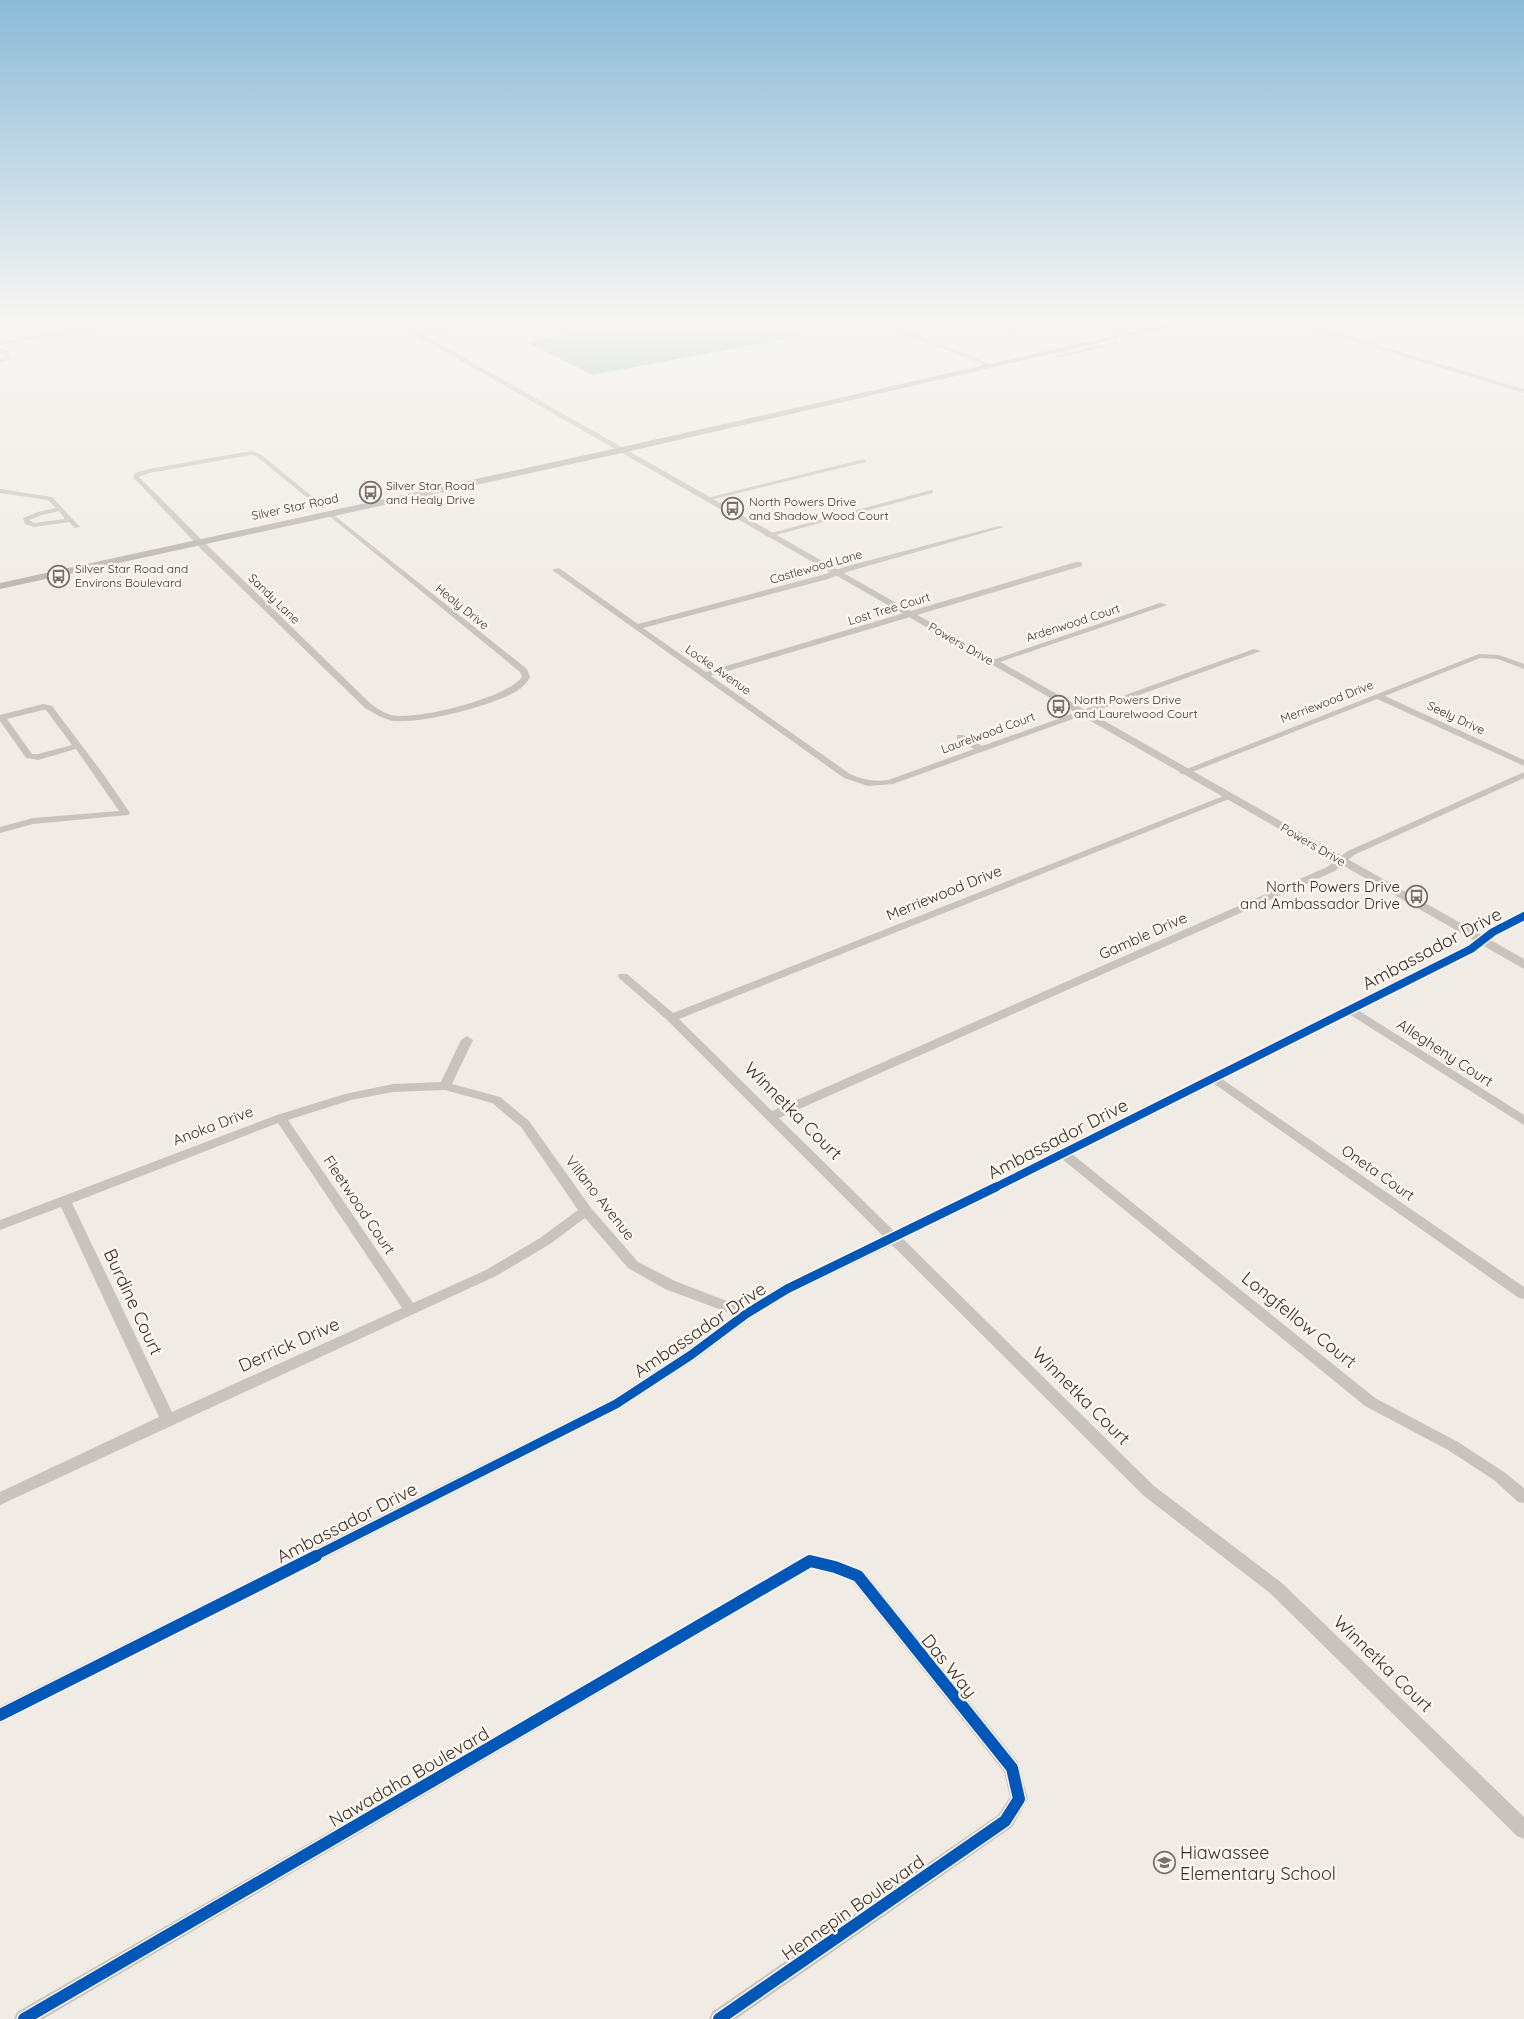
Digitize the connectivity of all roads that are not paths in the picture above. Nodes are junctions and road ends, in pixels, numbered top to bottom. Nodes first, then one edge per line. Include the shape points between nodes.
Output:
1 (564, 417) edge
2 (739, 417) edge
3 (756, 417) edge
4 (770, 417) edge
5 (741, 424) junction
6 (617, 447) junction
7 (864, 461) dead end
8 (196, 462) joint
9 (0, 491) edge
10 (931, 492) dead end
11 (706, 499) junction
12 (62, 509) junction
13 (326, 510) junction
14 (70, 520) junction
15 (77, 527) dead end
16 (1001, 527) dead end
17 (768, 535) junction
18 (196, 539) junction
19 (1079, 564) dead end
20 (556, 570) dead end
21 (836, 573) junction
22 (0, 576) edge
23 (0, 586) edge
24 (1163, 605) dead end
25 (909, 615) junction
26 (636, 627) junction
27 (1257, 651) dead end
28 (991, 662) junction
29 (1524, 667) edge
30 (705, 675) junction
31 (1378, 696) junction
32 (468, 705) joint
33 (1081, 713) junction
34 (1, 718) edge
35 (960, 737) dead end
36 (78, 746) junction
37 (980, 749) junction
38 (1524, 763) edge
39 (1184, 772) junction
40 (1524, 775) edge
41 (868, 784) joint
42 (1229, 797) junction
43 (0, 830) edge
44 (1341, 861) junction
45 (1524, 916) edge
46 (1482, 941) junction
47 (1524, 964) edge
48 (623, 976) dead end
49 (1350, 1010) junction
50 (671, 1018) junction
51 (467, 1040) dead end
52 (1213, 1078) junction
53 (445, 1086) junction
54 (770, 1116) junction
55 (281, 1118) junction
56 (1524, 1121) edge
57 (1063, 1152) junction
58 (64, 1200) junction
59 (586, 1212) junction
60 (0, 1225) edge
61 (894, 1238) junction
62 (1524, 1294) edge
63 (411, 1311) junction
64 (746, 1314) junction
65 (168, 1420) junction
66 (1524, 1497) edge
67 (0, 1500) edge
68 (810, 1561) joint
69 (0, 1715) edge
70 (1005, 1821) joint
71 (1524, 1830) edge
72 (24, 2019) edge
73 (719, 2019) edge

1 - 6 street, Powers Drive
2 - 6 main road, Silver Star Road
3 - 5 main road
4 - 5 main road, Silver Star Road
5 - 6 main road, Silver Star Road
6 - 11 street, Powers Drive
6 - 13 main road, Silver Star Road
7 - 11 street
8 - 13 street, Healy Drive via 238,454 258,455
8 - 18 street, Sandy Lane via 149,470 137,474 136,478
9 - 12 street via 50,498
10 - 17 street
11 - 17 street, Powers Drive
12 - 14 street
12 - 14 street via 40,513 25,520 26,523 34,525
13 - 18 main road, Silver Star Road
13 - 32 street, Healy Drive via 524,671 523,683 508,693
14 - 15 street
16 - 21 street, Castlewood Lane
17 - 21 street, Powers Drive
18 - 22 main road, Silver Star Road
18 - 23 main road, Silver Star Road
18 - 32 street, Sandy Lane via 379,714 413,718
19 - 25 street, Lost Tree Court
20 - 26 street, Locke Avenue
21 - 25 street, Powers Drive
21 - 26 street, Castlewood Lane
24 - 28 street, Ardenwood Court
25 - 28 street, Powers Drive
25 - 30 street, Lost Tree Court
26 - 30 street, Locke Avenue
27 - 33 street, Laurelwood Court
28 - 33 street, Powers Drive
29 - 31 street, Merriewood Drive via 1499,657 1479,656
30 - 41 street, Locke Avenue via 847,776
31 - 38 street, Seely Drive
31 - 39 street, Merriewood Drive
33 - 37 street, Laurelwood Court
33 - 39 street, Powers Drive
34 - 36 street via 49,708
34 - 36 street via 29,756 38,757
35 - 37 street
36 - 43 street via 124,813 33,821
37 - 41 street, Laurelwood Court via 890,782
39 - 42 street, Powers Drive
40 - 44 street, Gamble Drive via 1351,853
42 - 44 street, Powers Drive
42 - 50 street, Merriewood Drive
44 - 46 street, Powers Drive
44 - 54 street, Gamble Drive via 1331,869
45 - 46 street, Ambassador Drive
46 - 47 street, Powers Drive
46 - 49 street, Ambassador Drive
48 - 50 street, Winnetka Court
49 - 52 street, Ambassador Drive
49 - 56 street, Allegheny Court
50 - 54 street, Winnetka Court
51 - 53 street
52 - 57 street, Ambassador Drive
52 - 62 street, Oneta Court
53 - 55 street, Anoka Drive via 393,1088 349,1097
53 - 59 street, Villano Avenue via 496,1100 524,1124
54 - 61 street, Winnetka Court
55 - 58 street, Anoka Drive
55 - 63 street, Fleetwood Court
57 - 61 street, Ambassador Drive
57 - 66 street, Longfellow Court via 1370,1402 1453,1446
58 - 60 street, Anoka Drive
58 - 65 street, Burdine Court
59 - 63 street, Derrick Drive via 491,1273
59 - 64 street, Villano Avenue via 633,1265 670,1286
61 - 64 street, Ambassador Drive via 787,1289
61 - 71 street, Winnetka Court via 1148,1491 1276,1588
63 - 65 street, Derrick Drive
64 - 69 street, Ambassador Drive via 616,1404
65 - 67 street, Derrick Drive
68 - 70 street, Das Way via 858,1576 1012,1768 1020,1800
68 - 72 street, Nawadaha Boulevard
70 - 73 street, Hennepin Boulevard

